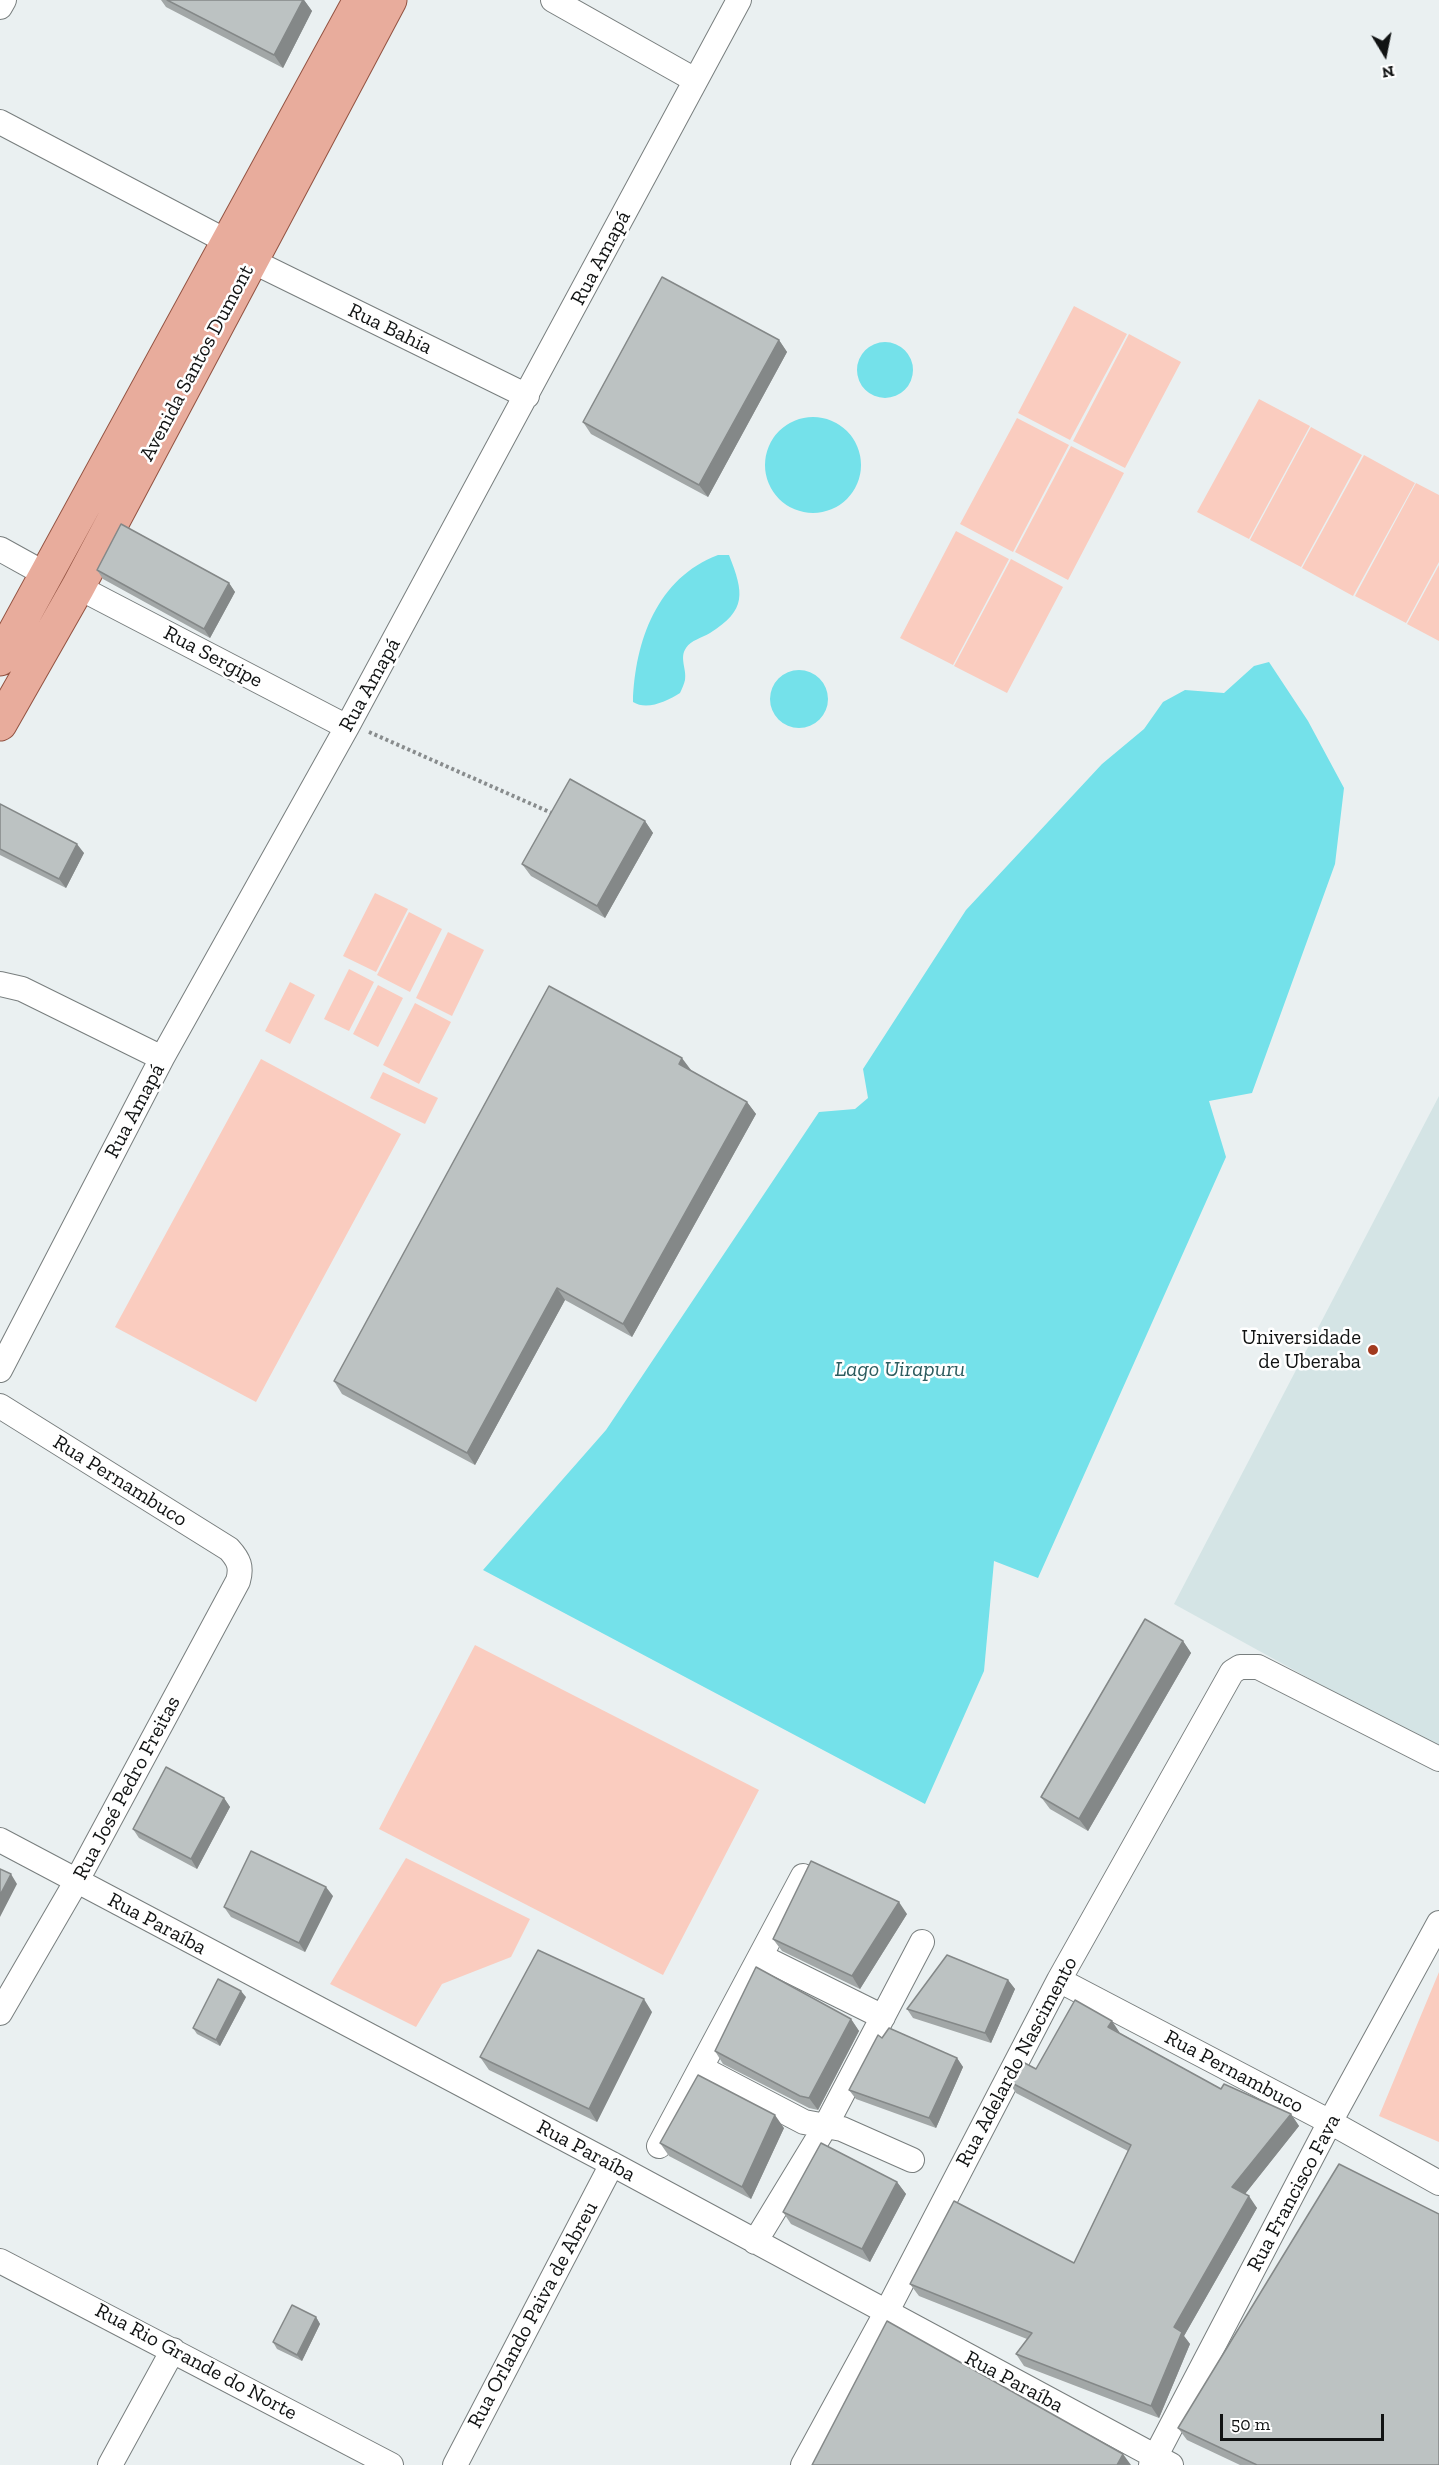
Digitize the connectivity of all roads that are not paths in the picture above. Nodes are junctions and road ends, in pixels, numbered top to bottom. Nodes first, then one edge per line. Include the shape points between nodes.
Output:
1 (4, 0) edge
2 (360, 0) edge
3 (390, 0) edge
4 (553, 0) edge
5 (739, 0) edge
6 (0, 7) edge
7 (695, 80) junction
8 (0, 122) edge
9 (240, 252) junction
10 (527, 396) junction
11 (0, 549) edge
12 (46, 575) junction
13 (78, 587) junction
14 (0, 659) edge
15 (0, 724) edge
16 (348, 727) junction
17 (0, 965) edge
18 (11, 986) edge
19 (162, 1058) junction
20 (0, 1370) edge
21 (0, 1406) edge
22 (237, 1559) joint
23 (1439, 1759) edge
24 (0, 1840) edge
25 (803, 1876) edge
26 (76, 1882) junction
27 (1439, 1923) edge
28 (922, 1942) dead end
29 (762, 1957) junction
30 (1059, 1980) junction
31 (0, 2013) edge
32 (883, 2017) junction
33 (701, 2068) junction
34 (1330, 2122) junction
35 (825, 2127) junction
36 (659, 2146) dead end
37 (912, 2160) dead end
38 (612, 2164) junction
39 (1439, 2183) edge
40 (756, 2242) junction
41 (0, 2261) edge
42 (885, 2313) junction
43 (173, 2350) junction
44 (1160, 2462) edge
45 (110, 2465) edge
46 (391, 2465) edge
47 (455, 2465) edge
48 (803, 2465) edge

1 - 6 street
2 - 9 main road, Avenida Santos Dumont
3 - 9 main road, Avenida Santos Dumont
4 - 7 street
5 - 7 street, Rua Amapá
7 - 10 street, Rua Amapá
8 - 9 street, Rua Bahia
9 - 10 street, Rua Bahia
9 - 12 main road, Avenida Santos Dumont
9 - 13 main road, Avenida Santos Dumont
10 - 16 street, Rua Amapá
11 - 12 street
12 - 14 main road, Avenida Santos Dumont
13 - 15 main road, Avenida Santos Dumont
13 - 16 street, Rua Sergipe
16 - 19 street, Rua Amapá
17 - 18 street
18 - 19 street
19 - 20 street, Rua Amapá
21 - 22 street, Rua Pernambuco via 229,1549
22 - 26 street, Rua José Pedro Freitas via 241,1570 238,1581
23 - 30 street, Rua Adelardo Nascimento via 1258,1667 1240,1667 1226,1680
24 - 26 street, Rua Paraíba
25 - 29 street
26 - 31 street, Rua José Pedro Freitas
26 - 38 street, Rua Paraíba
27 - 34 street, Rua Francisco Fava
28 - 32 street
29 - 32 street
29 - 33 street
30 - 34 street, Rua Pernambuco
30 - 42 street, Rua Adelardo Nascimento
32 - 35 street
33 - 35 street via 783,2113
33 - 36 street
34 - 39 street, Rua Pernambuco
34 - 44 street, Rua Francisco Fava
35 - 37 street via 842,2128
35 - 40 street
38 - 40 street, Rua Paraíba
38 - 47 street, Rua Orlando Paiva de Abreu
40 - 42 street, Rua Paraíba
41 - 43 street, Rua Rio Grande do Norte
42 - 44 street, Rua Paraíba
42 - 48 street, Rua Adelardo Nascimento
43 - 45 street
43 - 46 street, Rua Rio Grande do Norte

